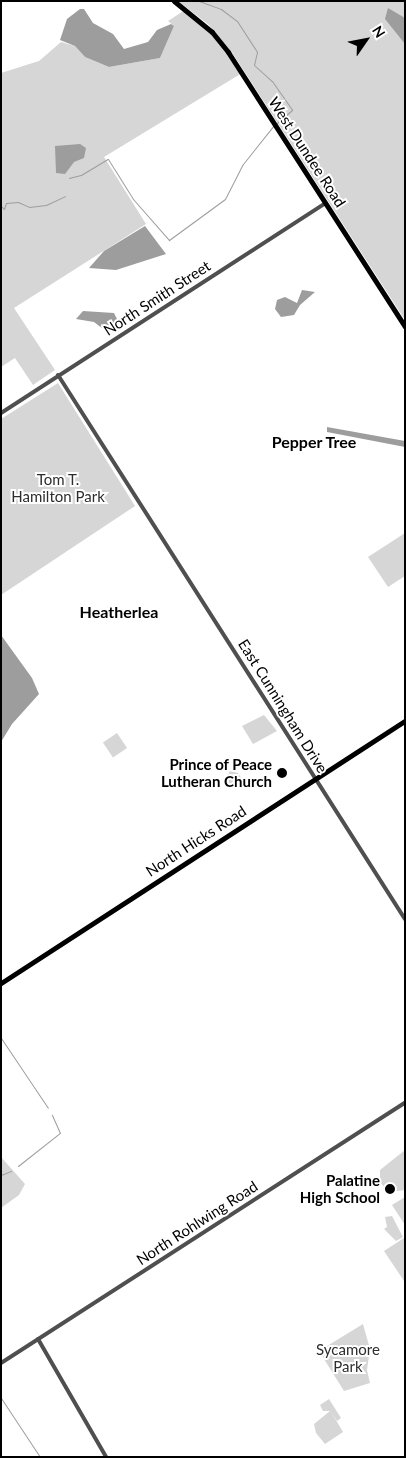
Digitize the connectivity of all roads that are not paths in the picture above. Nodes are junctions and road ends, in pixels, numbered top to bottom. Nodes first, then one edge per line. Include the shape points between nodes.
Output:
1 (174, 1) edge
2 (325, 202) junction
3 (405, 327) edge
4 (58, 375) junction
5 (1, 413) edge
6 (405, 721) edge
7 (316, 778) junction
8 (405, 919) edge
9 (1, 982) edge
10 (405, 1103) edge
11 (38, 1339) junction
12 (1, 1363) edge
13 (106, 1457) edge

1 - 2 main road, West Dundee Road via 212,32 228,52
2 - 3 main road, West Dundee Road
2 - 4 street, North Smith Street
4 - 5 street, North Smith Street
4 - 7 street, East Cunningham Drive
6 - 7 main road, North Hicks Road
7 - 8 street, East Cunningham Drive
7 - 9 main road, North Hicks Road
10 - 11 street, North Rohlwing Road
11 - 12 street, North Rohlwing Road
11 - 13 street

